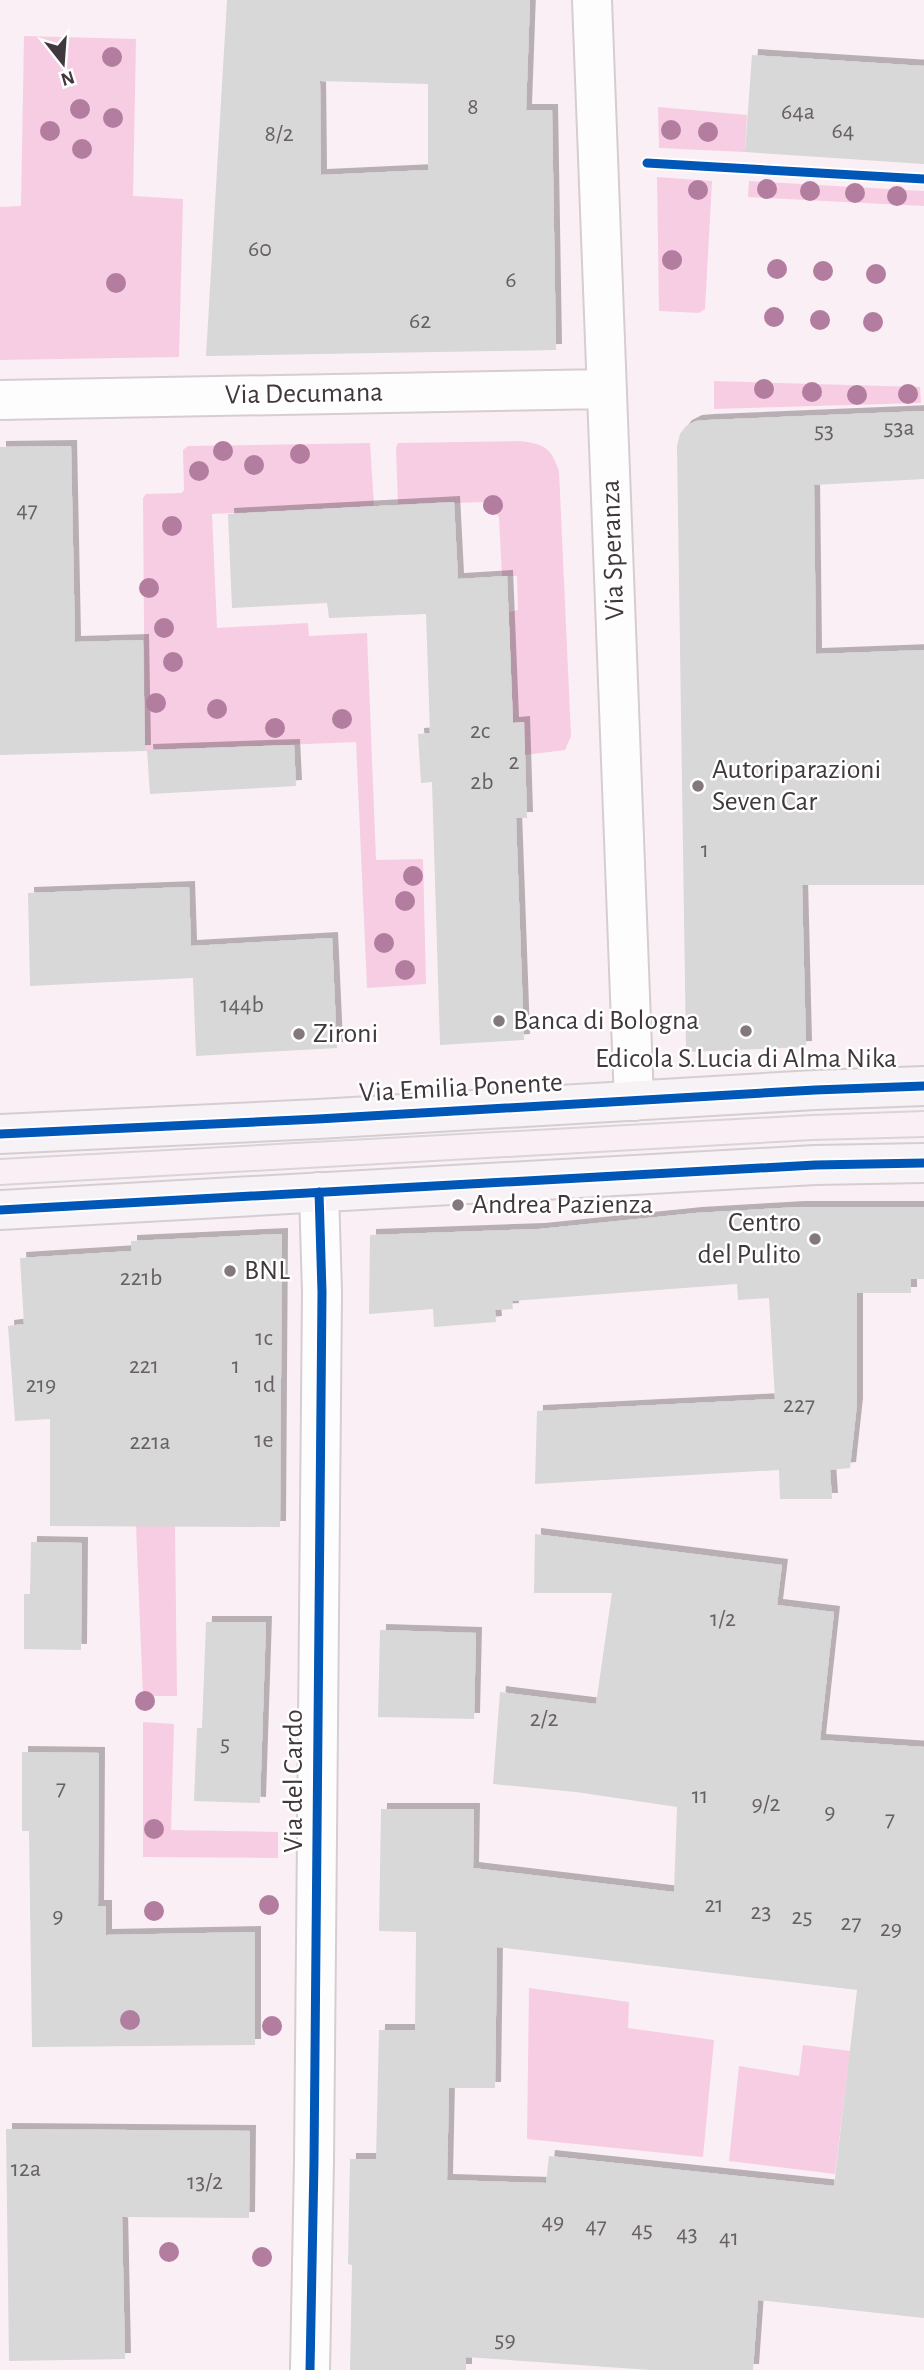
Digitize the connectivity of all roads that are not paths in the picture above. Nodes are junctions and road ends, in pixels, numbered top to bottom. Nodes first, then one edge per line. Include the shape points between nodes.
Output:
1 (592, 0) edge
2 (607, 389) junction
3 (0, 400) edge
4 (924, 1086) edge
5 (634, 1101) junction
6 (0, 1134) edge
7 (924, 1163) edge
8 (319, 1192) junction
9 (0, 1210) edge
10 (310, 2370) edge

1 - 2 street, Via Speranza
2 - 3 street, Via Decumana
2 - 5 street, Via Speranza
4 - 5 main road, Via Emilia Ponente
5 - 6 main road, Via Emilia Ponente
7 - 8 main road
8 - 9 main road
8 - 10 street, Via del Cardo via 322,1293

